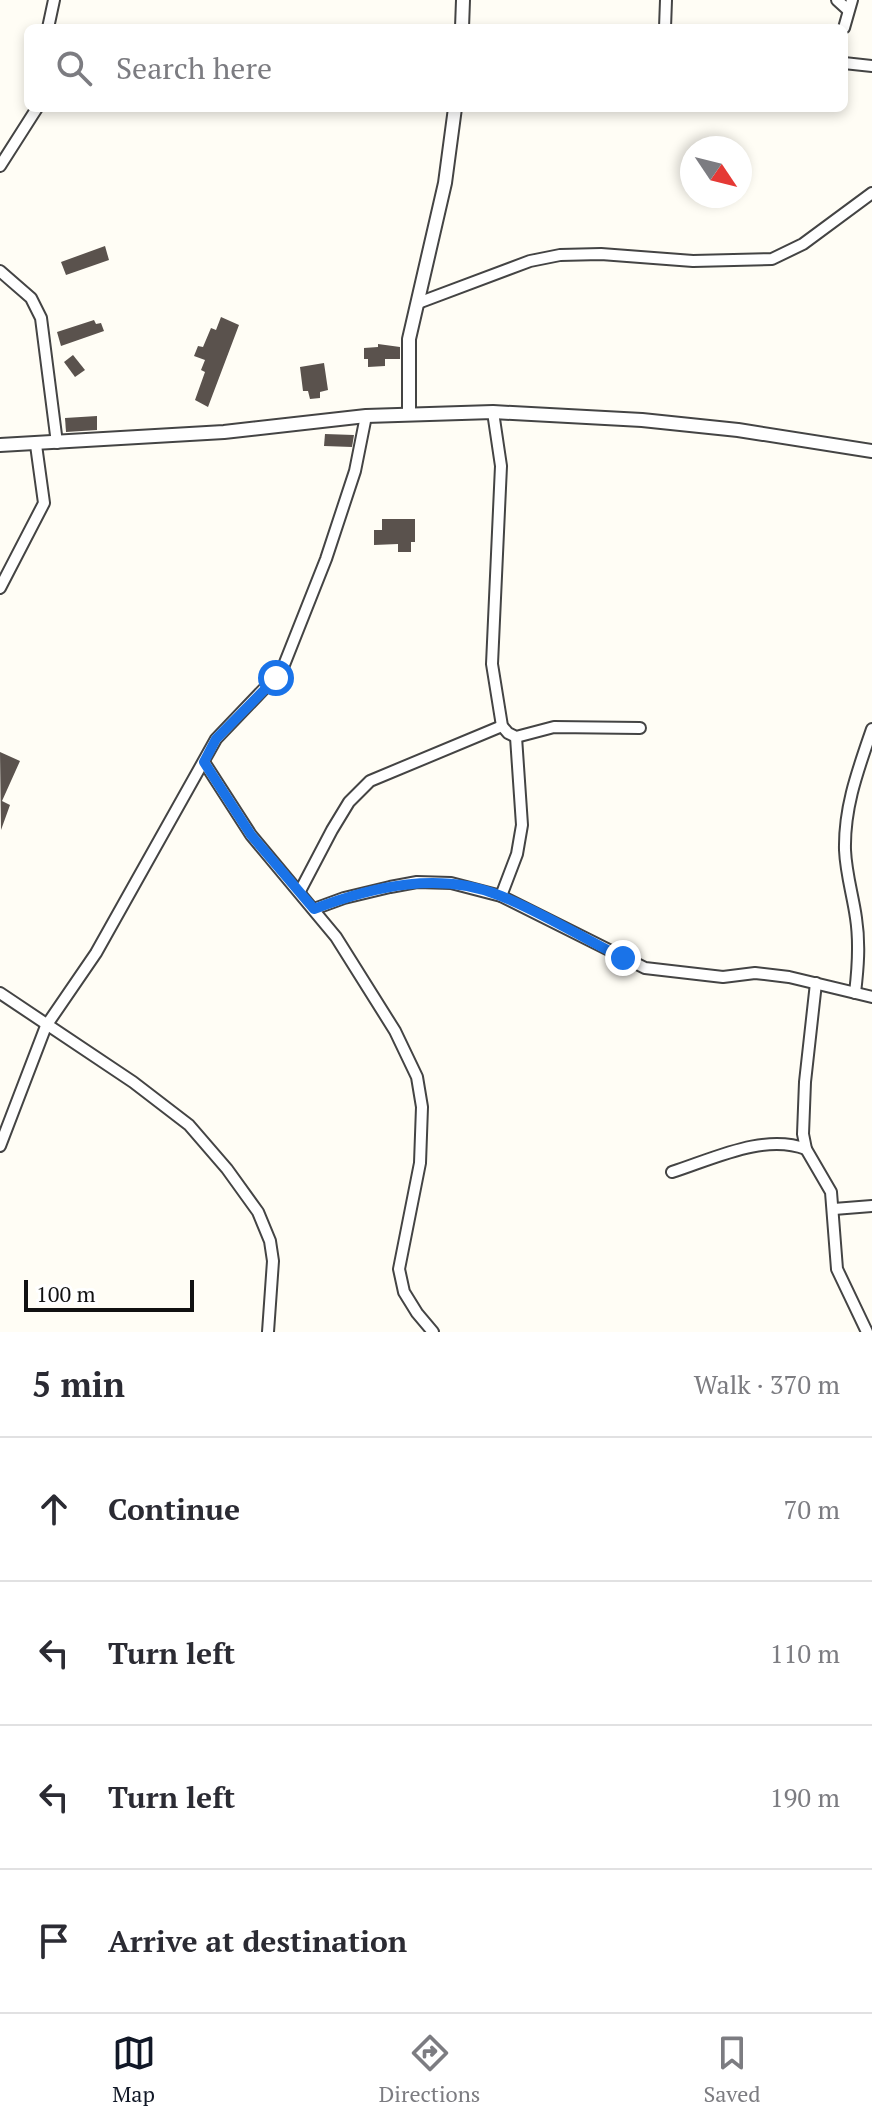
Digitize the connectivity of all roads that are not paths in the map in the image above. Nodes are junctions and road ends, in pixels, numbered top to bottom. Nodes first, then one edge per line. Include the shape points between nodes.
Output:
1 (54, 0) edge
2 (463, 0) edge
3 (666, 0) edge
4 (837, 0) edge
5 (850, 5) edge
6 (49, 24) edge
7 (462, 24) edge
8 (665, 24) edge
9 (848, 63) edge
10 (872, 66) edge
11 (34, 112) edge
12 (454, 112) edge
13 (0, 166) edge
14 (872, 193) edge
15 (0, 271) edge
16 (418, 303) junction
17 (493, 412) junction
18 (409, 414) junction
19 (366, 416) junction
20 (57, 443) junction
21 (0, 445) edge
22 (36, 445) junction
23 (872, 451) edge
24 (0, 588) edge
25 (502, 726) junction
26 (640, 728) dead end
27 (872, 729) edge
28 (516, 737) junction
29 (204, 762) junction
30 (300, 891) junction
31 (501, 896) junction
32 (314, 909) junction
33 (816, 983) junction
34 (0, 993) edge
35 (855, 993) junction
36 (872, 997) edge
37 (46, 1026) junction
38 (0, 1146) edge
39 (806, 1149) junction
40 (672, 1172) dead end
41 (872, 1206) edge
42 (834, 1209) junction
43 (268, 1332) edge
44 (433, 1332) edge
45 (867, 1332) edge

1 - 6 street
2 - 7 street
3 - 8 street
4 - 5 street
9 - 10 street
11 - 13 street
12 - 16 street via 445,183
14 - 16 street via 803,244 772,259 560,255
15 - 20 street via 31,298 41,318
16 - 18 street via 409,339
17 - 18 street
17 - 23 street via 628,418
17 - 25 street via 501,466 492,664
18 - 19 street
19 - 20 street
19 - 29 street via 355,471 326,559 282,670 216,739
20 - 22 street
21 - 22 street
22 - 24 street via 44,503
25 - 28 street
25 - 30 street via 370,781 349,802
26 - 28 street via 554,727
27 - 35 street via 846,815 847,870 859,952
28 - 31 street via 522,825
29 - 30 street via 242,823
29 - 37 street via 96,953
30 - 32 street
31 - 32 street via 451,883 417,882 359,893
31 - 33 street via 645,968 723,977 755,973
32 - 44 street via 395,1031 417,1077 420,1163 399,1269 404,1292
33 - 35 street
33 - 39 street via 805,1082
34 - 37 street
35 - 36 street
37 - 38 street
37 - 43 street via 189,1125 258,1212 273,1261
39 - 40 street via 772,1143
39 - 42 street via 831,1192
41 - 42 street
42 - 45 street via 837,1269

